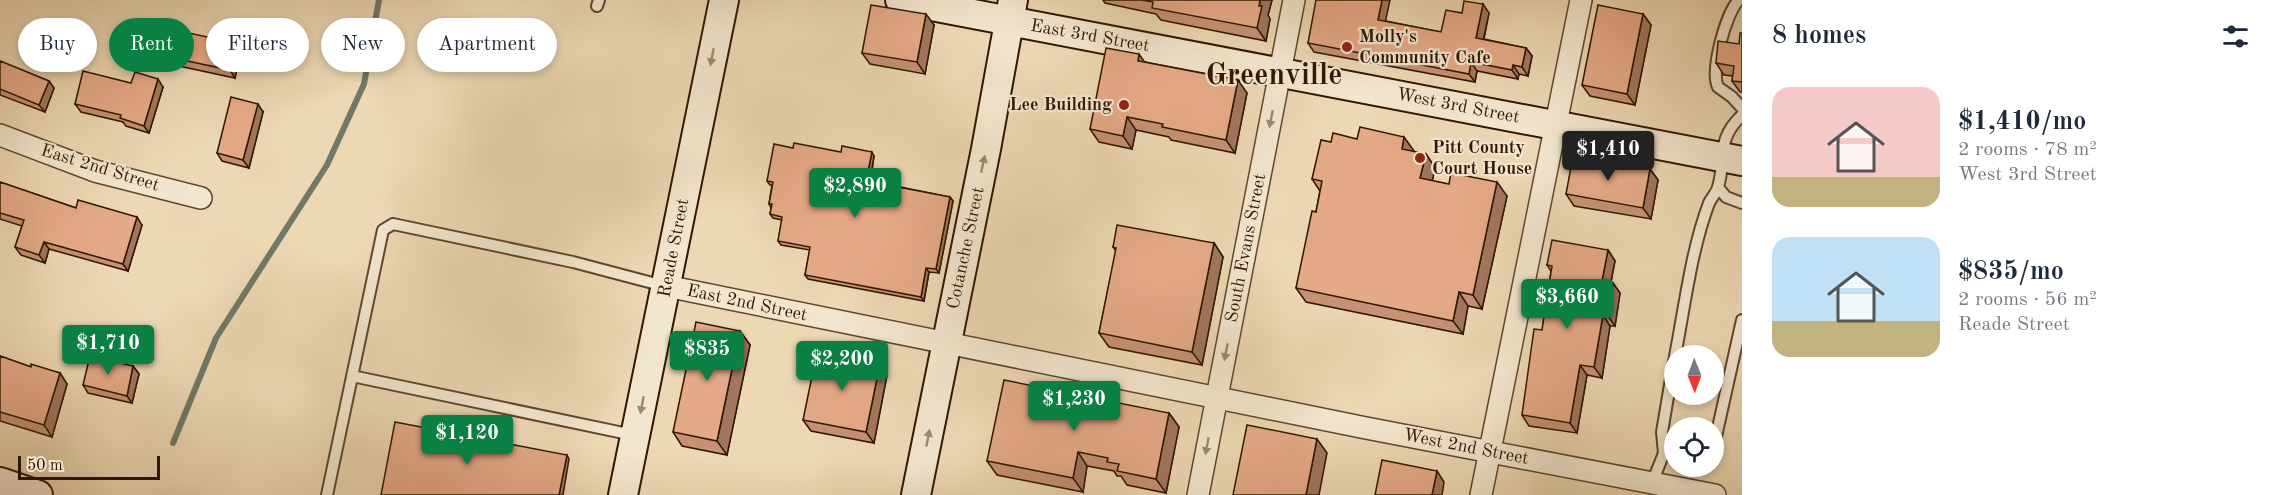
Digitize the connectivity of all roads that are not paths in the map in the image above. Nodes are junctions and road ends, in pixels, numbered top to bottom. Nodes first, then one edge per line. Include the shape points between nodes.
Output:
1 (724, 0) edge
2 (900, 0) edge
3 (1294, 0) edge
4 (1581, 0) edge
5 (1739, 0) edge
6 (1012, 11) edge
7 (1280, 72) junction
8 (1742, 108) edge
9 (1742, 115) edge
10 (1556, 124) junction
11 (0, 135) edge
12 (1731, 159) edge
13 (1718, 187) junction
14 (201, 198) dead end
15 (1742, 203) edge
16 (666, 286) junction
17 (1742, 320) edge
18 (946, 344) junction
19 (1677, 345) edge
20 (352, 376) junction
21 (1217, 397) junction
22 (1720, 417) edge
23 (1664, 420) edge
24 (636, 435) junction
25 (1664, 438) edge
26 (1490, 452) junction
27 (1664, 462) edge
28 (0, 482) edge
29 (1652, 483) junction
30 (38, 495) edge
31 (327, 495) edge
32 (623, 495) edge
33 (916, 495) edge
34 (1198, 495) edge
35 (1481, 495) edge
36 (1715, 495) edge

1 -> 16 street, Reade Street
2 - 6 street, East 3rd Street
3 - 7 street, South Evans Street
4 - 10 street
5 - 8 lane via 1732,6 1721,40 1715,77 1718,87
6 - 7 street, East 3rd Street
18 -> 6 street, Cotanche Street
7 - 10 street, West 3rd Street
7 -> 21 street, South Evans Street
9 - 12 lane via 1730,127
10 - 12 street, West 3rd Street
10 - 26 street
11 - 14 street, East 2nd Street via 95,171
12 - 13 lane
13 - 15 lane via 1726,198
13 - 19 lane via 1692,267
16 - 18 street, East 2nd Street
16 - 20 lane via 393,224 383,230
16 -> 24 street, Reade Street
17 - 22 lane
18 - 21 street, East 2nd Street
33 -> 18 street, Cotanche Street
20 - 24 lane
20 - 31 lane
21 - 26 street, West 2nd Street
21 -> 34 street, South Evans Street
23 - 25 lane
24 - 32 street, Reade Street
26 - 29 street, West 2nd Street
26 - 35 street
27 - 29 lane
28 - 30 street
29 - 36 street, West 2nd Street

